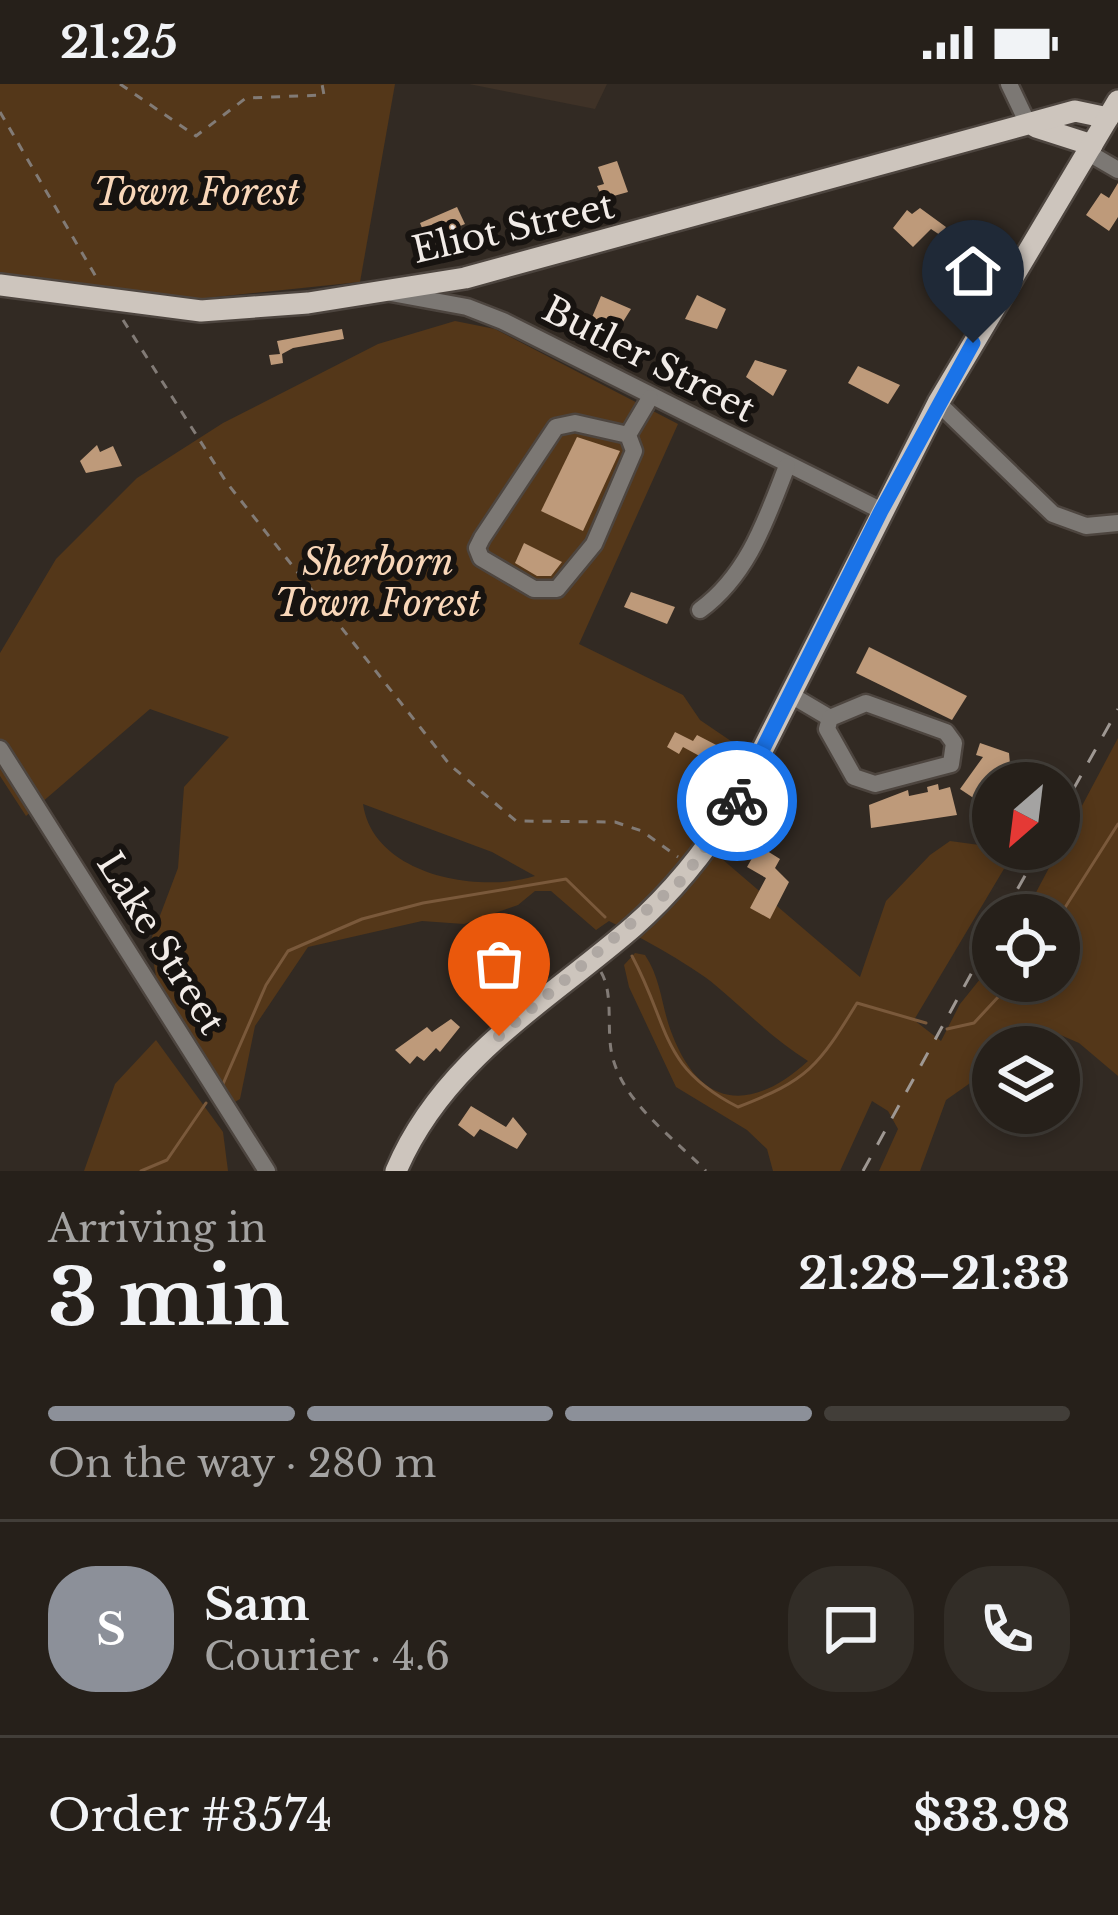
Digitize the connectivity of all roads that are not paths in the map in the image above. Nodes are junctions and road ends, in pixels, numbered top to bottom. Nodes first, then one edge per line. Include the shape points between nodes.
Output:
1 (1009, 84) edge
2 (1113, 109) edge
3 (1029, 126) junction
4 (1090, 148) junction
5 (1118, 170) edge
6 (476, 275) junction
7 (0, 285) edge
8 (379, 291) junction
9 (466, 308) junction
10 (650, 398) junction
11 (938, 403) junction
12 (628, 436) junction
13 (787, 466) junction
14 (881, 511) junction
15 (1118, 523) edge
16 (700, 610) dead end
17 (791, 694) junction
18 (830, 718) junction
19 (0, 749) edge
20 (267, 1171) edge
21 (396, 1171) edge

1 - 3 street
2 - 3 main road, Eliot Street
2 - 4 main road
3 - 4 main road
3 - 6 main road, Eliot Street
4 - 5 street
4 - 11 main road
6 - 8 main road, Eliot Street
6 - 9 street
7 - 8 main road, Eliot Street via 201,311
8 - 9 street, Butler Street
9 - 10 street, Butler Street
10 - 12 street
10 - 13 street, Butler Street
11 - 14 main road
11 - 15 street via 1053,514 1086,526
12 - 12 street via 575,423 556,427 482,538 481,558 533,589 556,589 594,544 634,451
13 - 14 street, Butler Street
13 - 16 street via 740,569
14 - 17 main road
17 - 18 street
17 - 21 main road via 691,870 461,1068
18 - 18 street via 832,746 862,781 942,771 956,754 946,732 877,704
19 - 20 street, Lake Street

